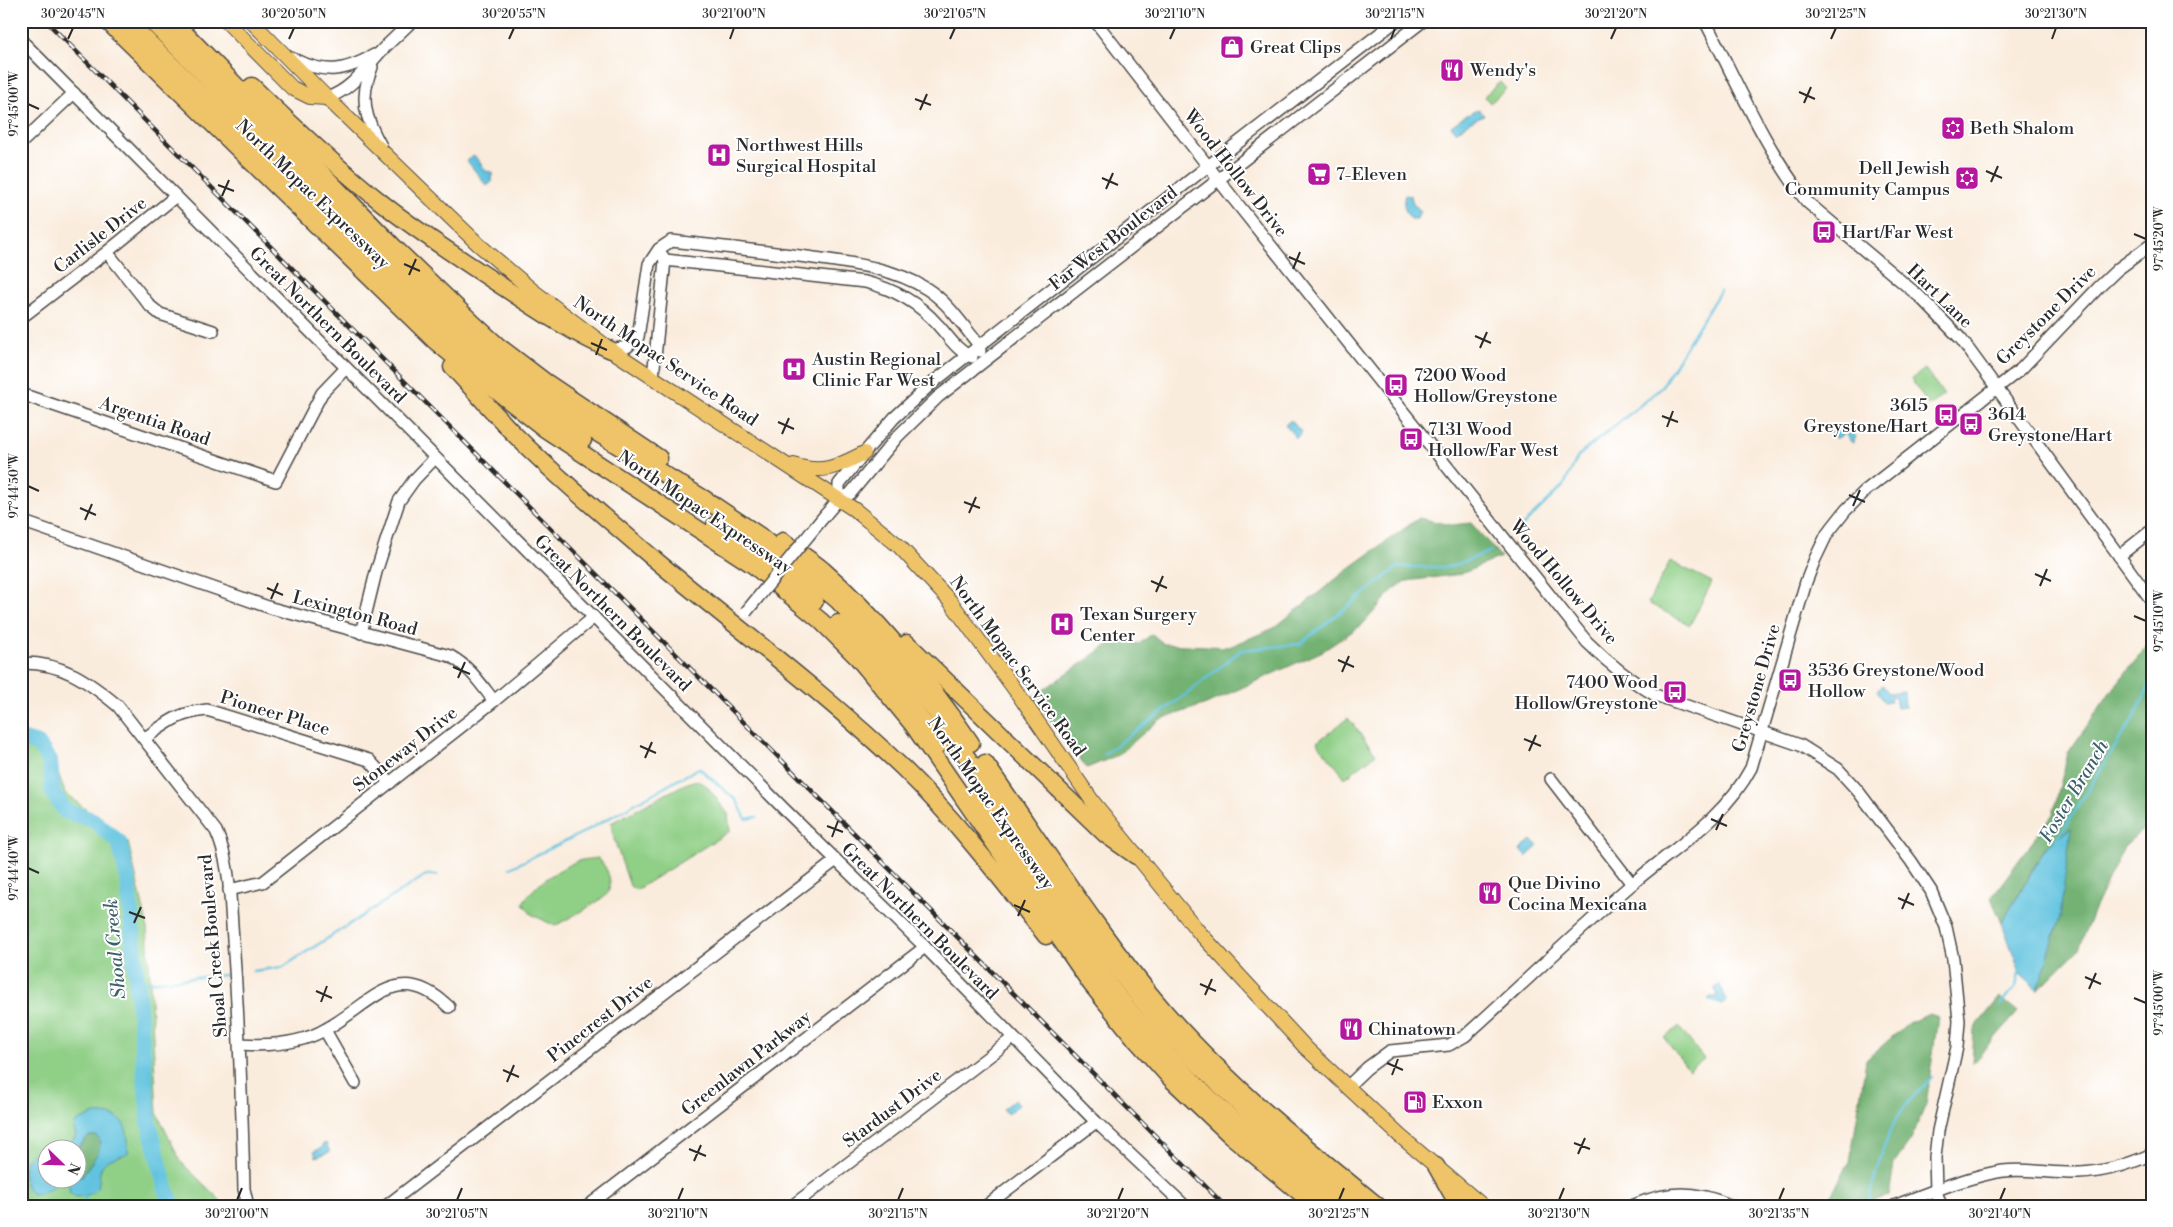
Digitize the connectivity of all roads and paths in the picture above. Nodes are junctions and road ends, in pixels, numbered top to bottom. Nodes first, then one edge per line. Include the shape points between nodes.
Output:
1 (107, 21) edge
2 (127, 21) edge
3 (151, 21) edge
4 (173, 21) edge
5 (226, 21) edge
6 (252, 21) edge
7 (412, 21) edge
8 (1095, 21) edge
9 (1396, 21) edge
10 (1423, 21) edge
11 (1705, 21) edge
12 (21, 40) edge
13 (382, 50) junction
14 (285, 56) junction
15 (219, 68) junction
16 (74, 93) junction
17 (327, 98) junction
18 (21, 143) edge
19 (385, 154) junction
20 (1208, 166) junction
21 (1218, 179) junction
22 (176, 196) junction
23 (2152, 244) edge
24 (659, 249) junction
25 (108, 252) junction
26 (665, 260) junction
27 (830, 260) junction
28 (833, 279) junction
29 (21, 318) edge
30 (213, 331) dead end
31 (434, 340) junction
32 (979, 345) junction
33 (611, 350) junction
34 (967, 355) junction
35 (982, 362) junction
36 (345, 369) junction
37 (653, 378) junction
38 (547, 383) junction
39 (1996, 388) junction
40 (21, 394) edge
41 (609, 440) junction
42 (864, 453) junction
43 (435, 458) junction
44 (778, 459) junction
45 (838, 499) junction
46 (21, 521) edge
47 (2152, 530) edge
48 (2119, 556) junction
49 (2152, 602) edge
50 (867, 612) junction
51 (594, 618) junction
52 (741, 618) junction
53 (360, 632) junction
54 (21, 663) edge
55 (494, 701) junction
56 (1762, 731) junction
57 (145, 738) junction
58 (1551, 780) dead end
59 (390, 784) junction
60 (1136, 856) junction
61 (835, 861) junction
62 (1632, 884) junction
63 (229, 890) junction
64 (925, 947) junction
65 (1091, 984) junction
66 (449, 1006) dead end
67 (325, 1030) junction
68 (1013, 1038) junction
69 (240, 1044) junction
70 (355, 1083) dead end
71 (1347, 1087) junction
72 (1096, 1122) junction
73 (2152, 1154) edge
74 (1436, 1166) junction
75 (1936, 1191) junction
76 (1178, 1204) edge
77 (248, 1206) edge
78 (386, 1206) edge
79 (588, 1206) edge
80 (792, 1206) edge
81 (986, 1206) edge
82 (1316, 1206) edge
83 (1335, 1206) edge
84 (1359, 1206) edge
85 (1378, 1206) edge
86 (1464, 1206) edge
87 (1484, 1206) edge
88 (1632, 1206) edge
89 (1732, 1206) edge
90 (1894, 1206) edge
91 (1941, 1206) edge

1 - 31 highway, North Mopac Expressway
2 - 83 highway via 355,247 477,361 572,433 756,553 798,586 860,644 914,707 1076,942 1149,1034 1244,1130
3 - 41 highway via 450,320 541,394
4 - 15 highway, North Mopac Expressway
5 - 17 main road via 292,88 310,97
6 - 14 main road, North Mopac Service Road
7 - 13 street
8 - 20 street, Wood Hollow Drive
9 - 20 street, Far West Boulevard
10 - 21 street, Far West Boulevard
11 - 39 street, Hart Lane via 1776,158 1807,202 1941,316 1962,339
12 - 16 street, Great Northern Boulevard
13 - 14 street via 356,65 337,70 314,68
13 - 17 street via 356,81
13 - 19 street via 366,84 365,100 368,122
14 - 17 main road, North Mopac Service Road
15 - 33 highway via 244,79 311,143 382,203 434,241 539,310
15 - 38 highway, North Mopac Expressway via 446,298 497,345
16 - 18 street
16 - 22 street, Great Northern Boulevard
17 - 19 main road, North Mopac Service Road
19 - 33 main road, North Mopac Service Road via 478,244
20 - 21 street, Wood Hollow Drive
20 - 32 street, Far West Boulevard
21 - 35 street, Far West Boulevard
21 - 56 street, Wood Hollow Drive via 1587,642 1610,665 1655,695
22 - 25 street, Carlisle Drive
22 - 36 street, Great Northern Boulevard
23 - 39 street, Greystone Drive via 2105,280 2021,369
24 - 26 street
24 - 27 street via 671,241
24 - 33 street via 649,264 638,338 627,348
25 - 29 street, Carlisle Drive
25 - 30 street via 150,306 160,314
26 - 28 street
26 - 37 street
27 - 28 street
27 - 32 street via 903,276 928,290 940,299
28 - 34 street via 865,282 900,293 926,312
31 - 52 highway via 450,364 538,457 655,559
31 - 65 highway, North Mopac Expressway via 545,429 753,565 821,621 857,657 913,725
32 - 34 street, Far West Boulevard
32 - 35 street
33 - 37 main road, North Mopac Service Road
34 - 35 street
34 - 42 street, Far West Boulevard via 894,418
35 - 45 street, Far West Boulevard via 935,400 898,436 850,494
36 - 40 street, Argentia Road via 322,393 276,481
36 - 43 street, Great Northern Boulevard
37 - 44 main road, North Mopac Service Road
38 - 41 highway via 566,405
38 - 50 highway, North Mopac Expressway via 774,534 822,569
39 - 48 street, Hart Lane
39 - 56 street, Greystone Drive via 1865,491 1827,534 1806,582
41 - 84 highway via 760,536 806,573 870,633 936,712 1088,933 1160,1023 1260,1124
42 - 44 main road via 840,466 822,470 803,468
42 - 45 street, Far West Boulevard via 838,484
43 - 51 street, Great Northern Boulevard
43 - 53 street via 399,501
44 - 45 main road, North Mopac Service Road
45 - 52 street, Far West Boulevard, bridge
45 - 60 main road, North Mopac Service Road via 900,546 950,601 1093,802
46 - 53 street, Lexington Road via 262,605
47 - 48 street
48 - 49 street, Hart Lane
50 - 60 highway via 897,634 1106,835
50 - 85 highway, North Mopac Expressway via 946,706 1098,925 1166,1012 1267,1115
51 - 55 street, Stoneway Drive
51 - 61 street, Great Northern Boulevard
52 - 65 highway via 904,770 965,836 1059,952
53 - 55 street, Lexington Road via 450,656 471,671
54 - 57 street, Shoal Creek Boulevard via 54,666 80,678 118,706
55 - 59 street, Stoneway Drive
56 - 62 street, Greystone Drive via 1751,768 1729,802 1693,836
56 - 75 street, Wood Hollow Drive via 1800,745 1838,769 1911,861 1931,891 1946,927 1953,959 1959,1021 1957,1047 1938,1131
57 - 59 street, Pioneer Place via 172,718 207,710 369,760
57 - 63 street, Shoal Creek Boulevard via 216,831 224,853
58 - 62 street
59 - 63 street, Stoneway Drive via 264,882
60 - 71 main road, North Mopac Service Road via 1224,960
61 - 64 street, Great Northern Boulevard
61 - 78 street, Pinecrest Drive
62 - 71 street, Greystone Drive via 1465,1036 1449,1045 1390,1051
63 - 69 street, Shoal Creek Boulevard
64 - 68 street, Great Northern Boulevard
64 - 79 street, Greenlawn Parkway
65 - 82 highway, North Mopac Expressway via 1137,1041 1196,1103 1254,1157
66 - 67 street via 436,994 414,985 397,985 381,992
67 - 69 street via 299,1041
67 - 70 street
68 - 72 street, Great Northern Boulevard
68 - 80 street, Stardust Drive
69 - 77 street, Shoal Creek Boulevard via 244,1189
71 - 74 main road, North Mopac Service Road
72 - 76 street, Great Northern Boulevard
72 - 81 street
73 - 75 street via 2114,1169 2078,1173 2037,1169 2003,1171 1970,1178
74 - 86 highway via 1452,1194
74 - 87 main road, North Mopac Service Road
75 - 90 street
75 - 91 street, Wood Hollow Drive
88 - 89 street via 1644,1200 1680,1193 1694,1193

